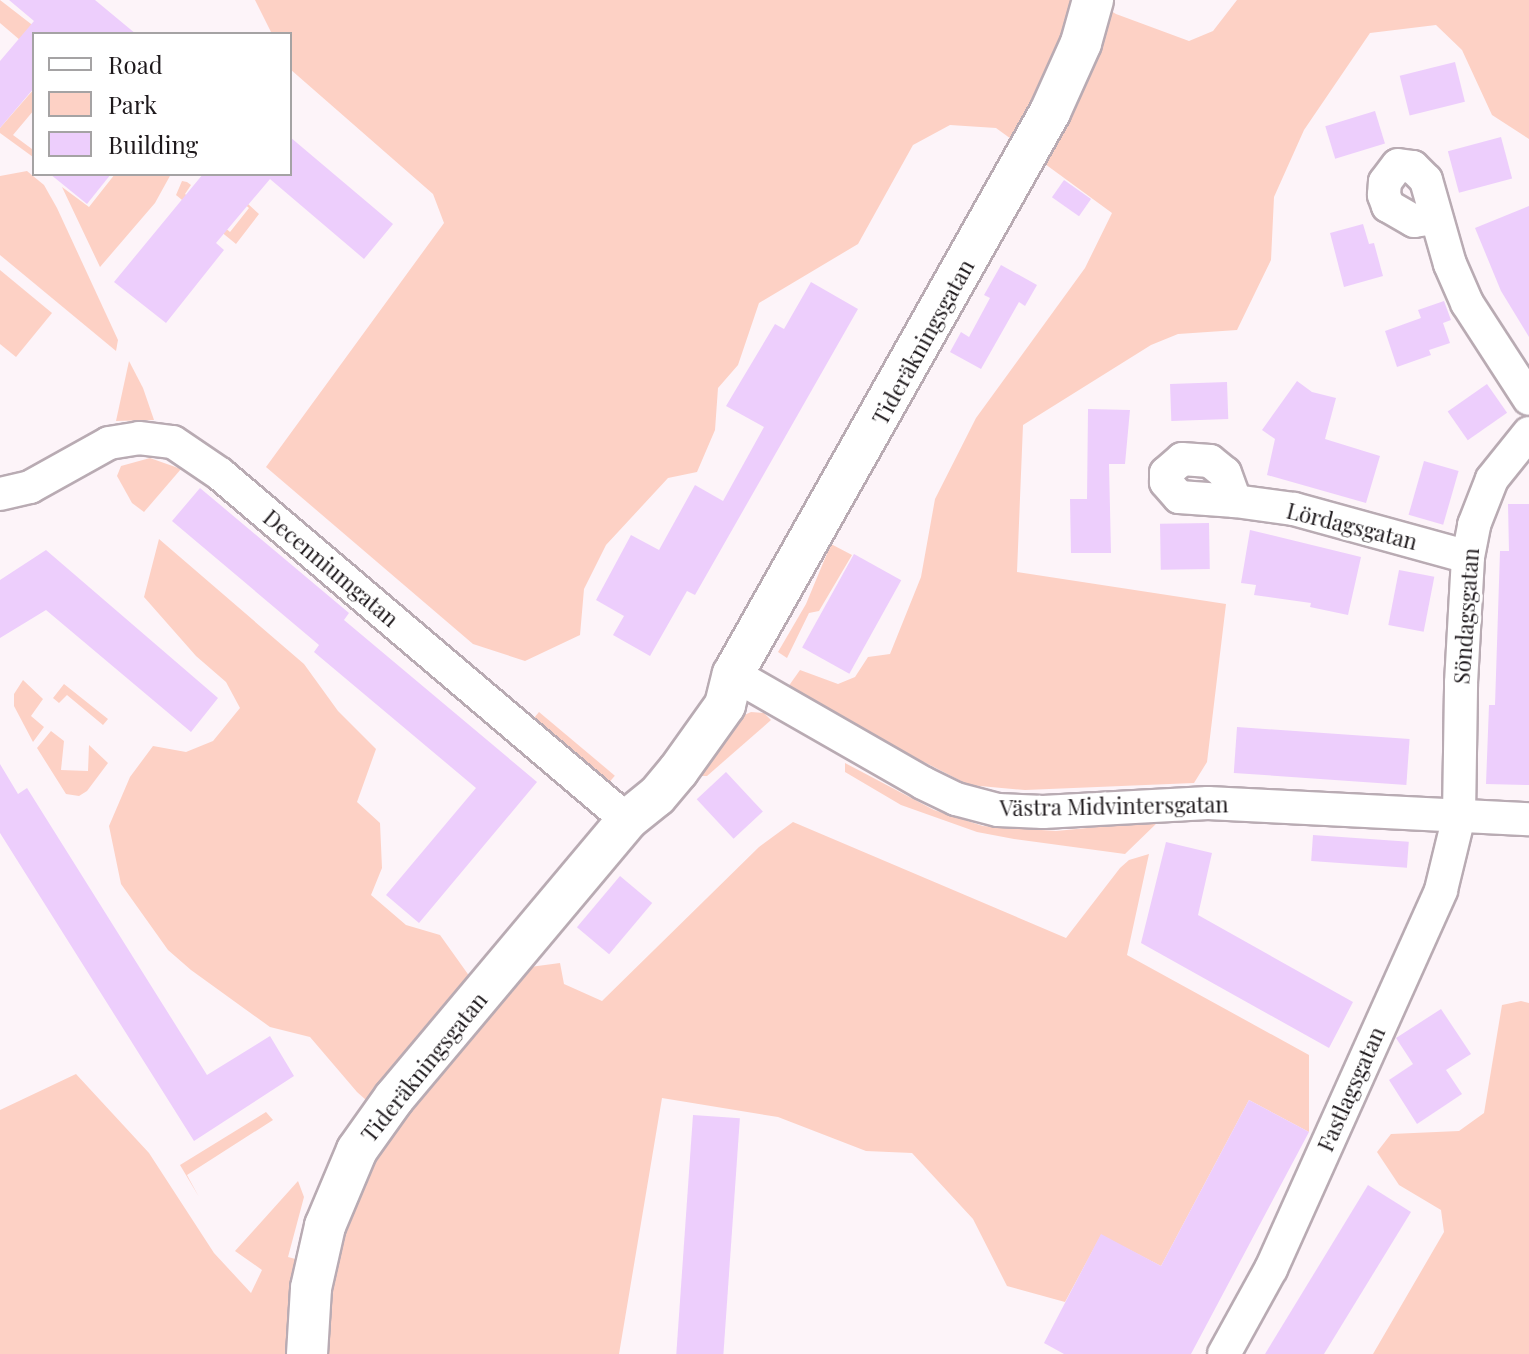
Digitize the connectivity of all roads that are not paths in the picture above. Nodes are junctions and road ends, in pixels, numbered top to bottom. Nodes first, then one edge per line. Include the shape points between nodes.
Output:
1 (1093, 0) edge
2 (1435, 218) dead end
3 (1529, 399) edge
4 (1529, 433) edge
5 (0, 494) edge
6 (1235, 501) dead end
7 (1468, 557) junction
8 (733, 674) junction
9 (1459, 816) junction
10 (1529, 819) edge
11 (627, 820) junction
12 (307, 1354) edge
13 (1224, 1354) edge

1 - 8 street, Tideräkningsgatan via 1081,43 1050,112
2 - 3 street via 1467,303
4 - 7 street, Söndagsgatan via 1500,466 1482,499
5 - 11 street, Decenniumgatan via 30,487 109,443 139,438 173,442 220,474
6 - 7 street, Lördagsgatan via 1294,509
7 - 9 street, Söndagsgatan
8 - 9 street, Västra Midvintersgatan via 923,783 998,810 1208,803
8 - 11 street, Tideräkningsgatan via 725,705 678,771
9 - 10 street, Västra Midvintersgatan
9 - 13 street, Fastlagsgatan via 1441,890 1271,1269
11 - 12 street, Tideräkningsgatan via 367,1133 325,1226 311,1288

